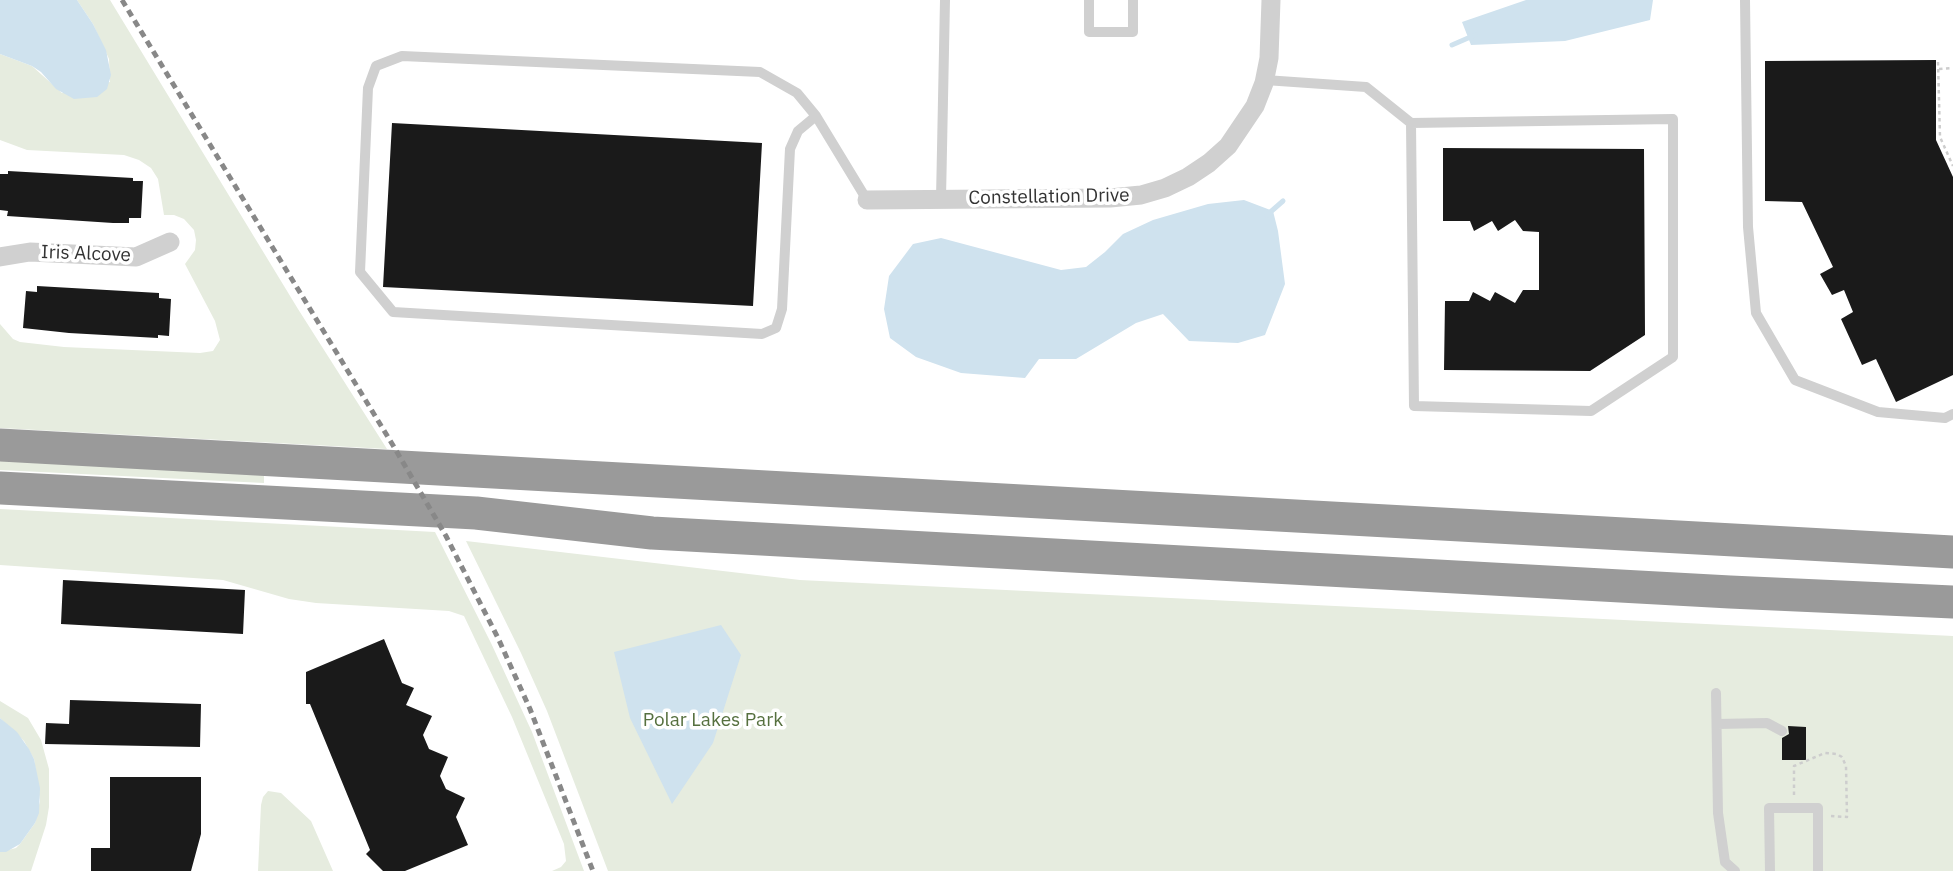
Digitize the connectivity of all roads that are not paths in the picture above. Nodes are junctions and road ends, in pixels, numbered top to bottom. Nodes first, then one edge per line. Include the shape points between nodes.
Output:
1 (945, 0) edge
2 (1089, 0) edge
3 (1133, 0) edge
4 (1270, 0) edge
5 (1745, 0) edge
6 (1265, 80) junction
7 (817, 116) junction
8 (1411, 123) junction
9 (940, 199) junction
10 (867, 200) joint
11 (170, 242) dead end
12 (0, 257) edge
13 (1950, 417) edge
14 (0, 445) edge
15 (0, 488) edge
16 (1953, 552) edge
17 (1953, 602) edge
18 (1716, 693) dead end
19 (1717, 724) junction
20 (1782, 731) dead end
21 (1735, 871) edge
22 (1770, 871) edge
23 (1818, 871) edge

1 - 9 lane
2 - 3 lane via 1089,32 1133,32
4 - 6 street, Constellation Drive
5 - 13 lane via 1748,227 1756,313 1795,380 1878,412
6 - 8 lane via 1366,87
6 - 9 street, Constellation Drive via 1244,126 1228,146 1209,163 1165,188 1110,198
7 - 7 lane via 797,93 760,72 402,55 376,66 368,88 360,272 393,312 762,334 776,328 782,309 790,149 798,131
7 - 10 lane
8 - 8 lane via 1673,118 1673,357 1591,411 1414,406
9 - 10 street, Constellation Drive
11 - 12 street, Iris Alcove via 136,257 30,252
14 - 16 highway
15 - 17 highway via 476,513 666,534
18 - 19 lane
19 - 20 lane via 1767,723
19 - 21 lane via 1718,813 1725,862
22 - 23 lane via 1769,808 1818,808

